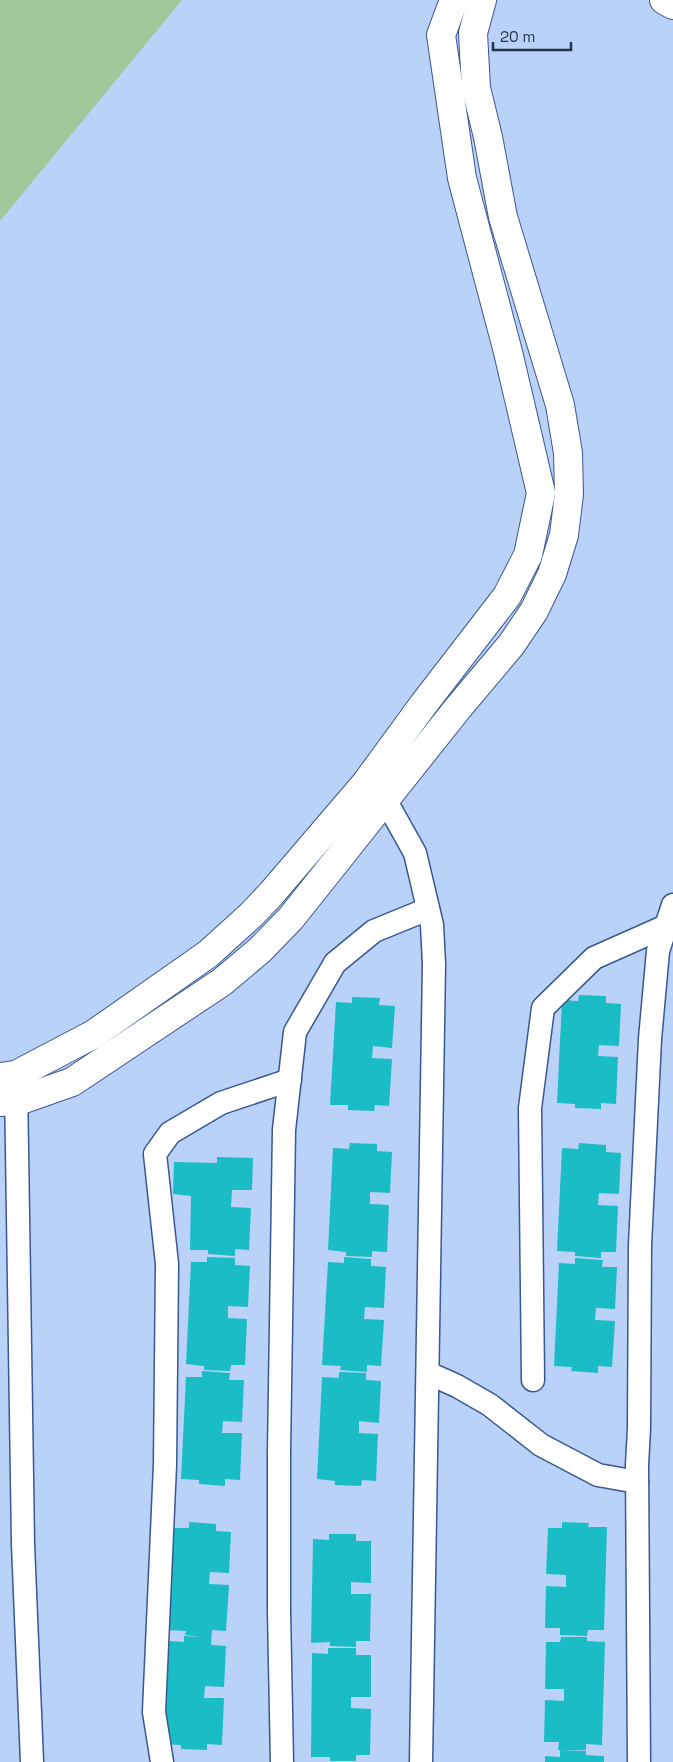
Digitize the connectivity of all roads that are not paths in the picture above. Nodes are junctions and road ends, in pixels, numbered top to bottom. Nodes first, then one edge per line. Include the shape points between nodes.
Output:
1 (454, 0) edge
2 (482, 0) edge
3 (664, 0) edge
4 (673, 5) edge
5 (366, 783) junction
6 (386, 801) junction
7 (673, 905) edge
8 (428, 909) junction
9 (666, 926) junction
10 (290, 1080) junction
11 (8, 1089) edge
12 (428, 1373) junction
13 (533, 1380) dead end
14 (638, 1482) junction
15 (32, 1762) edge
16 (162, 1762) edge
17 (282, 1762) edge
18 (421, 1762) edge
19 (639, 1762) edge

1 - 5 street via 441,35 462,178 541,493 528,555 507,596
2 - 6 street via 473,33 476,88 504,217 560,405 568,453 569,494 564,535 552,574 534,611 511,645
3 - 4 street
5 - 6 street
5 - 11 street via 272,894 223,941 94,1034
6 - 8 street via 415,853
6 - 11 street via 291,918 222,982 72,1082
7 - 9 street
8 - 10 street via 374,932 335,964 295,1032
8 - 12 street via 434,964
9 - 13 street via 594,958 543,1008 530,1108
9 - 14 street via 658,951 650,1039 640,1245
10 - 16 street via 222,1103 170,1133 156,1154 167,1264 166,1465 154,1712
10 - 17 street via 284,1130 279,1452
11 - 15 street via 17,1186 23,1544
12 - 14 street via 490,1405 541,1445 598,1474
12 - 18 street
14 - 19 street

